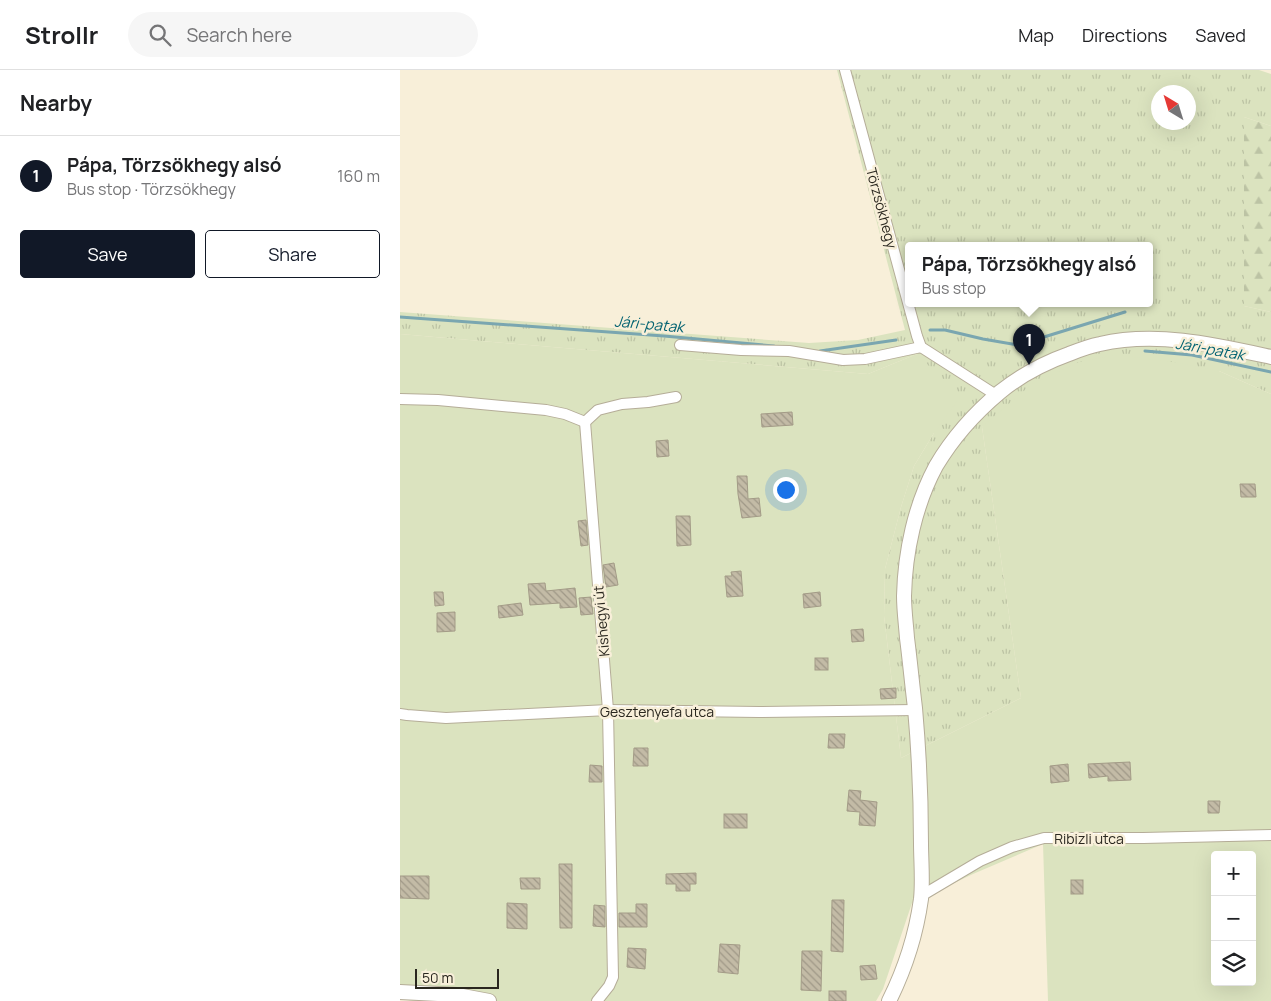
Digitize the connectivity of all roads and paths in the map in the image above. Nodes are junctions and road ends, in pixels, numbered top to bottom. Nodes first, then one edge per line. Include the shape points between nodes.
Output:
1 (845, 70) edge
2 (905, 293) edge
3 (909, 307) edge
4 (680, 346) dead end
5 (921, 347) junction
6 (1271, 357) edge
7 (996, 395) junction
8 (676, 397) dead end
9 (400, 399) edge
10 (585, 422) junction
11 (608, 710) junction
12 (915, 710) junction
13 (400, 714) edge
14 (1271, 835) edge
15 (921, 896) junction
16 (400, 992) edge
17 (489, 1001) edge
18 (597, 1001) edge
19 (889, 1001) edge

1 - 2 street, Törzsökhegy
3 - 5 street, Törzsökhegy
4 - 5 street via 789,351 843,360 865,359
5 - 7 street
6 - 7 main road via 1190,342 1146,338 1120,341 1100,344 1038,366
7 - 12 main road via 971,418 937,465 915,521 906,561 904,598
8 - 10 street via 598,410
9 - 10 street via 546,410
10 - 11 street, Kishegyi út
11 - 12 street, Gesztenyefa utca
11 - 13 street, Gesztenyefa utca via 446,718
11 - 18 street, Kishegyi út via 613,977
12 - 15 main road via 921,800
14 - 15 street, Ribizli utca via 1044,838 980,861
15 - 19 main road via 912,942
16 - 17 main road via 456,995

